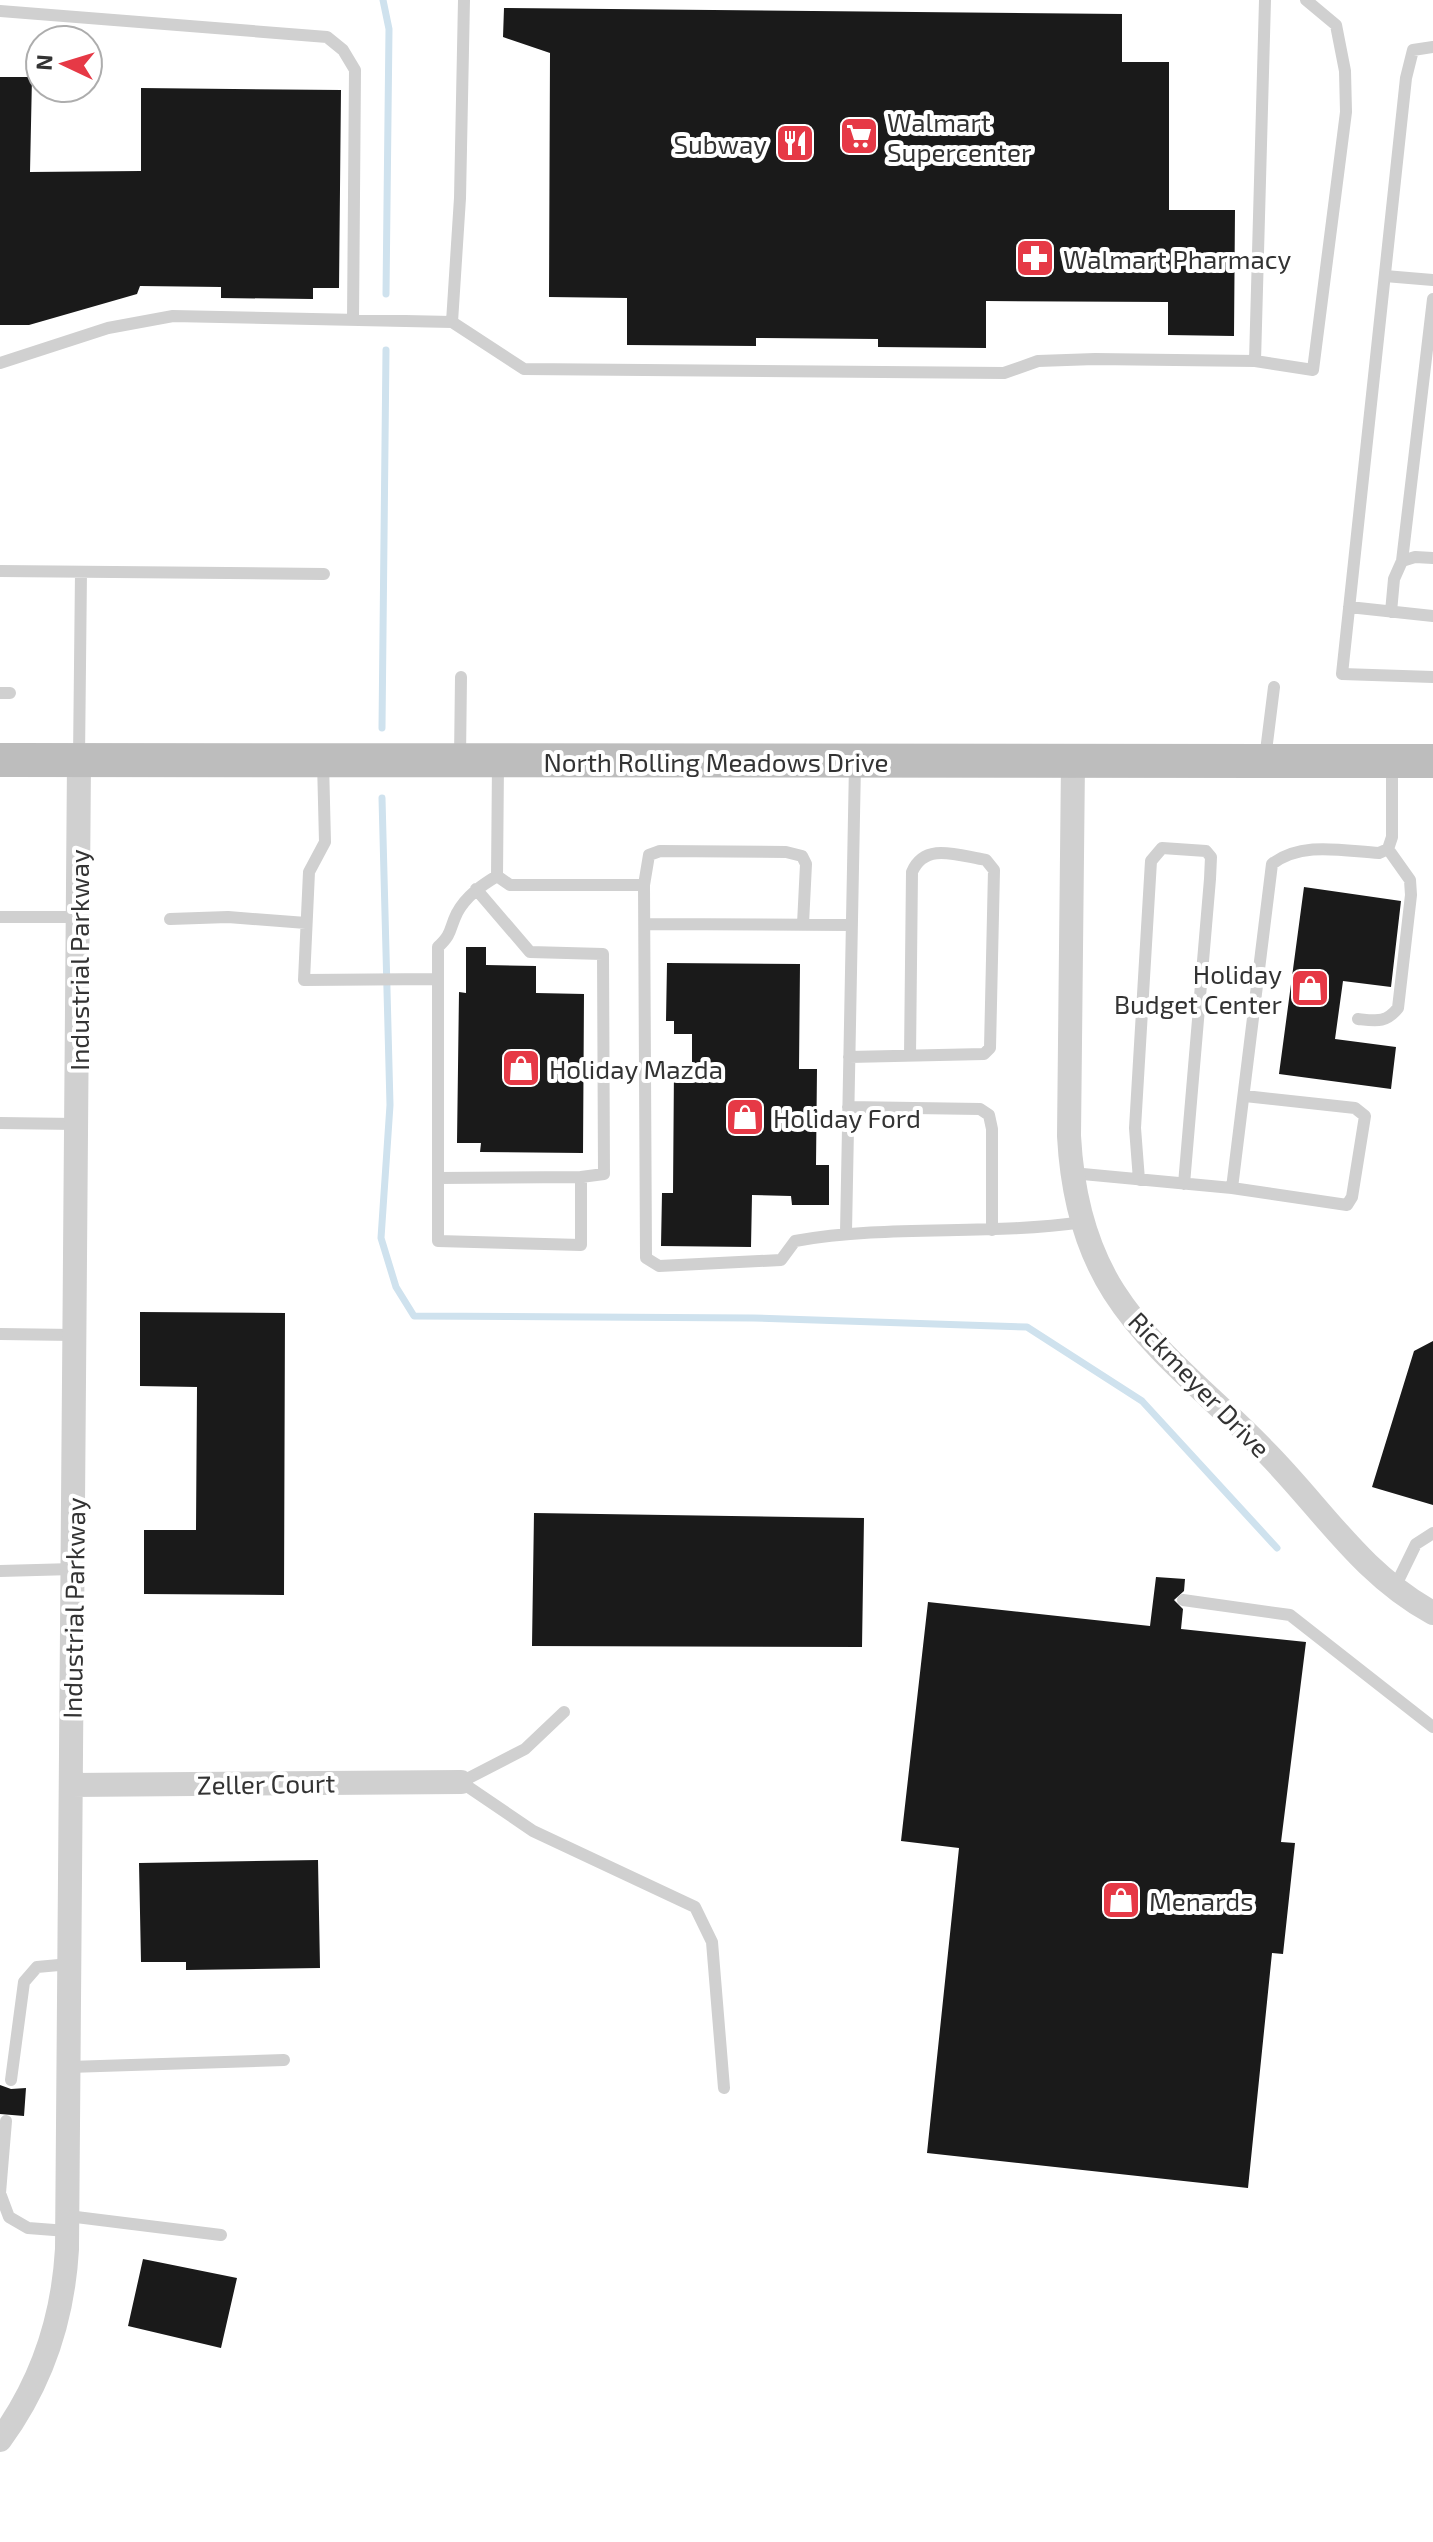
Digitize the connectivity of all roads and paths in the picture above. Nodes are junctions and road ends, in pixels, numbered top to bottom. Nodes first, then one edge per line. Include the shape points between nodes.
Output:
1 (464, 0) edge
2 (1265, 0) edge
3 (1306, 0) edge
4 (0, 11) edge
5 (1433, 47) edge
6 (1385, 276) junction
7 (1433, 280) edge
8 (1433, 299) edge
9 (353, 320) junction
10 (452, 322) junction
11 (1255, 361) junction
12 (0, 363) edge
13 (1433, 558) edge
14 (1402, 561) junction
15 (0, 571) edge
16 (81, 572) junction
17 (324, 574) dead end
18 (1349, 607) junction
19 (1391, 612) junction
20 (1433, 616) edge
21 (461, 677) dead end
22 (1433, 677) edge
23 (1274, 687) dead end
24 (460, 759) junction
25 (0, 760) edge
26 (498, 760) junction
27 (79, 761) junction
28 (1264, 761) junction
29 (1392, 761) junction
30 (1433, 761) edge
31 (323, 762) junction
32 (855, 762) junction
33 (1073, 762) junction
34 (1388, 849) junction
35 (497, 876) junction
36 (644, 885) junction
37 (476, 889) junction
38 (0, 917) edge
39 (78, 917) junction
40 (170, 919) dead end
41 (306, 923) junction
42 (645, 924) junction
43 (803, 924) junction
44 (852, 925) junction
45 (438, 979) junction
46 (1358, 1019) dead end
47 (910, 1056) junction
48 (849, 1057) junction
49 (1245, 1096) junction
50 (848, 1107) junction
51 (0, 1123) edge
52 (77, 1124) junction
53 (1072, 1173) junction
54 (581, 1177) junction
55 (438, 1178) junction
56 (1139, 1180) junction
57 (1184, 1184) junction
58 (1232, 1188) junction
59 (1083, 1222) junction
60 (992, 1230) junction
61 (846, 1232) junction
62 (0, 1334) edge
63 (75, 1335) junction
64 (1433, 1533) edge
65 (73, 1569) junction
66 (0, 1571) edge
67 (1394, 1589) junction
68 (1183, 1600) dead end
69 (1433, 1613) edge
70 (564, 1712) dead end
71 (1433, 1727) edge
72 (461, 1782) junction
73 (71, 1785) junction
74 (70, 1964) junction
75 (284, 2060) dead end
76 (69, 2067) junction
77 (11, 2080) dead end
78 (724, 2088) dead end
79 (6, 2121) dead end
80 (67, 2224) junction
81 (221, 2235) dead end
82 (0, 2440) edge

1 - 10 lane
2 - 11 lane
3 - 11 lane via 1336,25 1346,112 1313,370
4 - 9 lane via 327,37 343,50 355,70
5 - 6 lane via 1413,50 1406,78
6 - 7 lane
6 - 18 lane
8 - 14 lane
9 - 10 lane
9 - 12 lane via 173,316 83,334
10 - 11 lane via 524,369 1004,373 1038,361
13 - 14 lane
14 - 19 lane via 1394,579
15 - 16 lane
16 - 17 lane
16 - 27 lane
18 - 19 lane
18 - 22 lane via 1342,674
19 - 20 lane
21 - 24 lane
23 - 28 lane
24 - 26 main road, North Rolling Meadows Drive
24 - 31 main road, North Rolling Meadows Drive
25 - 27 main road, North Rolling Meadows Drive
26 - 32 main road, North Rolling Meadows Drive
26 - 35 lane
27 - 31 main road, North Rolling Meadows Drive
27 - 39 street, Industrial Parkway
28 - 29 main road, North Rolling Meadows Drive
28 - 33 main road, North Rolling Meadows Drive
29 - 30 main road, North Rolling Meadows Drive
29 - 34 lane
31 - 41 lane via 325,842 309,872
32 - 33 main road, North Rolling Meadows Drive
32 - 44 lane
33 - 53 street, Rickmeyer Drive
34 - 46 lane via 1410,880 1411,895 1398,1008 1390,1019
34 - 49 lane via 1306,849 1287,853 1272,864
35 - 36 lane via 510,885
35 - 37 lane
36 - 42 lane
36 - 43 lane via 649,855 660,851 786,852 802,856 806,864
37 - 45 lane via 457,912 452,934 438,947
37 - 54 lane via 530,952 603,954 604,1174
38 - 39 lane
39 - 52 street, Industrial Parkway
40 - 41 lane
41 - 45 lane via 304,980
42 - 43 lane
42 - 61 lane via 646,1258 659,1266 781,1260 795,1241
43 - 44 lane
44 - 48 lane
45 - 55 lane
47 - 47 lane via 984,1054 990,1048 994,870 986,860 930,852 917,859 912,872
47 - 48 lane
48 - 50 lane
49 - 58 lane
49 - 58 lane via 1355,1108 1365,1116 1347,1205
50 - 60 lane via 980,1109 989,1115
50 - 61 lane
51 - 52 lane
52 - 63 street, Industrial Parkway
53 - 56 lane
53 - 59 street, Rickmeyer Drive
54 - 55 lane
54 - 55 lane via 581,1245 438,1241
56 - 57 lane
56 - 57 lane via 1135,1128 1151,861 1162,848 1206,851 1211,857 1210,879
57 - 58 lane
59 - 60 lane
59 - 67 street, Rickmeyer Drive via 1114,1291 1145,1333 1273,1458 1355,1555
60 - 61 lane
62 - 63 lane
63 - 65 street, Industrial Parkway
64 - 67 lane via 1416,1544
65 - 66 lane
65 - 73 street, Industrial Parkway
67 - 69 street, Rickmeyer Drive
68 - 71 lane via 1290,1615
70 - 72 lane via 525,1749
72 - 73 street, Zeller Court
72 - 78 lane via 533,1831 695,1907 712,1942
73 - 74 street, Industrial Parkway
74 - 76 street, Industrial Parkway
74 - 77 lane via 37,1967 24,1982
75 - 76 lane
76 - 80 street, Industrial Parkway
79 - 80 lane via 0,2193 9,2217 28,2228
80 - 81 lane
80 - 82 street, Industrial Parkway via 64,2287 47,2353

